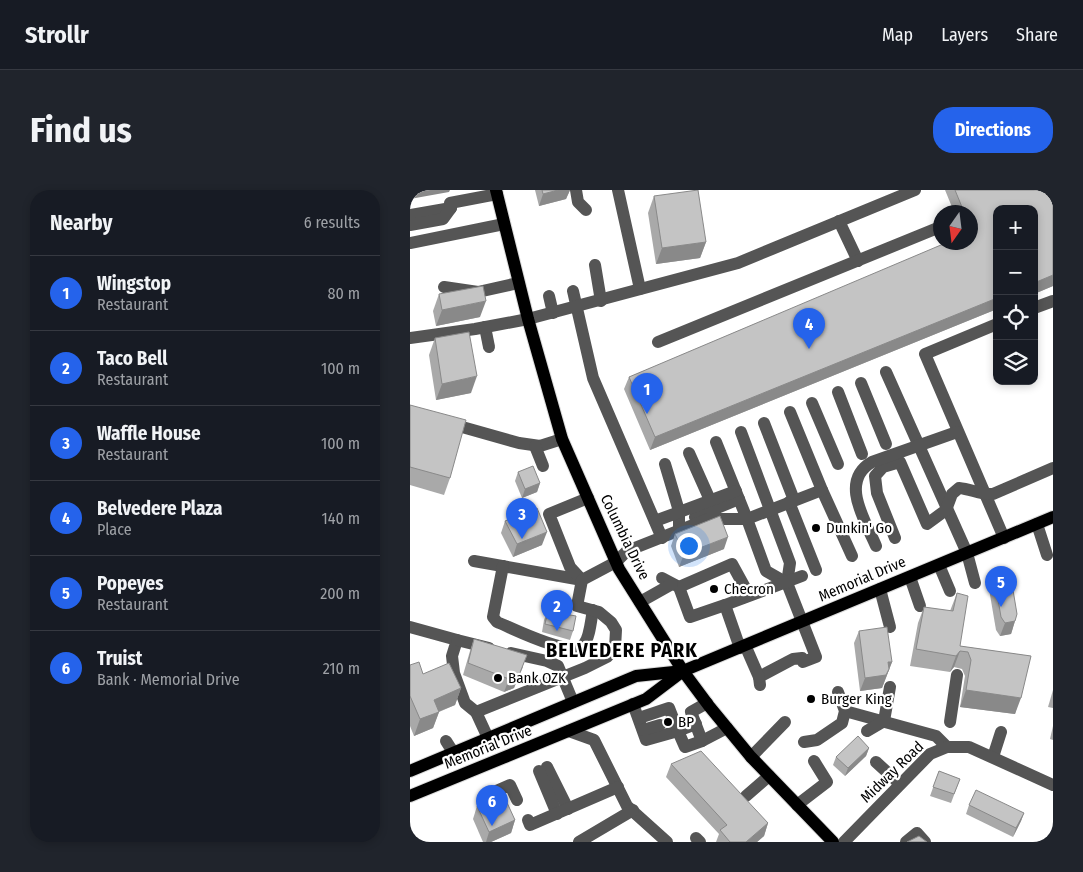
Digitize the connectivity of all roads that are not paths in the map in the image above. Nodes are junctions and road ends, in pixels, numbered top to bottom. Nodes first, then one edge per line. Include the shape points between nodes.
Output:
1 (576, 190) edge
2 (618, 190) edge
3 (915, 190) edge
4 (496, 192) edge
5 (450, 205) junction
6 (410, 210) edge
7 (586, 210) dead end
8 (410, 215) edge
9 (839, 221) junction
10 (504, 224) junction
11 (410, 225) edge
12 (933, 230) edge
13 (410, 243) edge
14 (858, 261) junction
15 (595, 265) dead end
16 (518, 282) junction
17 (444, 287) dead end
18 (640, 289) junction
19 (573, 291) dead end
20 (549, 296) dead end
21 (601, 301) junction
22 (1053, 301) edge
23 (576, 307) junction
24 (1038, 307) edge
25 (553, 313) junction
26 (528, 319) junction
27 (993, 326) edge
28 (485, 327) junction
29 (410, 338) edge
30 (658, 342) dead end
31 (489, 347) dead end
32 (886, 372) dead end
33 (861, 383) dead end
34 (838, 392) dead end
35 (812, 402) dead end
36 (790, 412) dead end
37 (434, 419) edge
38 (764, 423) dead end
39 (741, 432) dead end
40 (957, 432) junction
41 (562, 439) junction
42 (716, 442) dead end
43 (886, 444) dead end
44 (535, 446) junction
45 (918, 447) junction
46 (689, 453) dead end
47 (862, 454) dead end
48 (898, 458) junction
49 (664, 464) dead end
50 (838, 464) dead end
51 (543, 466) dead end
52 (1053, 468) edge
53 (822, 490) junction
54 (738, 495) junction
55 (984, 495) junction
56 (588, 498) junction
57 (710, 500) junction
58 (792, 501) junction
59 (769, 510) junction
60 (946, 510) junction
61 (1053, 517) edge
62 (747, 519) junction
63 (655, 521) junction
64 (679, 522) junction
65 (1037, 524) junction
66 (662, 538) junction
67 (895, 538) dead end
68 (1004, 538) junction
69 (876, 546) dead end
70 (967, 553) junction
71 (1047, 555) dead end
72 (852, 556) dead end
73 (474, 561) dead end
74 (616, 562) junction
75 (939, 565) junction
76 (503, 566) junction
77 (816, 570) dead end
78 (802, 576) dead end
79 (910, 577) junction
80 (582, 580) junction
81 (671, 583) junction
82 (787, 583) junction
83 (975, 583) dead end
84 (880, 589) junction
85 (950, 591) dead end
86 (749, 595) junction
87 (640, 602) junction
88 (724, 605) junction
89 (920, 606) dead end
90 (593, 610) junction
91 (801, 622) junction
92 (410, 627) edge
93 (890, 627) dead end
94 (457, 640) junction
95 (743, 647) junction
96 (683, 671) junction
97 (467, 675) dead end
98 (957, 675) dead end
99 (562, 676) junction
100 (890, 687) dead end
101 (461, 692) junction
102 (838, 692) dead end
103 (573, 702) junction
104 (707, 703) junction
105 (633, 704) junction
106 (845, 711) junction
107 (476, 712) junction
108 (638, 718) junction
109 (884, 721) junction
110 (785, 722) dead end
111 (950, 722) dead end
112 (696, 724) junction
113 (671, 725) junction
114 (727, 728) junction
115 (643, 730) junction
116 (569, 731) junction
117 (867, 731) dead end
118 (1001, 732) dead end
119 (488, 738) junction
120 (446, 741) dead end
121 (702, 741) junction
122 (804, 742) dead end
123 (947, 747) junction
124 (453, 752) junction
125 (751, 757) junction
126 (993, 757) junction
127 (814, 761) dead end
128 (876, 762) dead end
129 (541, 770) dead end
130 (410, 771) edge
131 (769, 776) junction
132 (900, 784) junction
133 (1053, 784) edge
134 (618, 787) junction
135 (494, 792) dead end
136 (410, 796) edge
137 (746, 796) edge
138 (517, 800) dead end
139 (797, 805) junction
140 (632, 810) junction
141 (560, 812) junction
142 (528, 820) dead end
143 (579, 842) edge
144 (667, 842) edge
145 (833, 842) edge
146 (844, 842) edge
147 (906, 842) edge
148 (925, 842) edge

1 - 7 street via 578,202
2 - 18 street
3 - 9 street
4 - 5 street
4 - 10 main road, Columbia Drive
5 - 6 street
5 - 8 street
5 - 11 street via 443,219
9 - 14 street
9 - 18 street via 738,263
10 - 13 street
10 - 16 main road, Columbia Drive
12 - 14 street
14 - 30 street
15 - 21 street
16 - 17 street via 478,292
16 - 26 main road, Columbia Drive
18 - 21 street
19 - 23 street
20 - 25 street
21 - 23 street
22 - 24 street
23 - 25 street
23 - 63 street via 593,378
25 - 26 street
26 - 28 street
26 - 41 main road, Columbia Drive
27 - 40 street via 925,354
28 - 29 street
28 - 31 street
32 - 45 street
33 - 43 street
34 - 47 street
35 - 50 street
36 - 53 street
37 - 44 street via 476,437 504,434
38 - 58 street
39 - 59 street
40 - 45 street
40 - 55 street
41 - 44 street
41 - 56 main road, Columbia Drive
42 - 54 street
44 - 51 street
45 - 48 street
45 - 60 street
46 - 57 street
48 - 60 street via 927,524
48 - 67 street via 877,472 874,481
48 - 69 street via 862,468 856,479 857,500
49 - 64 street
52 - 55 street
53 - 58 street
53 - 72 street
54 - 57 street
54 - 62 street
54 - 64 street
55 - 60 street via 959,488 952,494
55 - 68 street
56 - 74 main road, Columbia Drive
56 - 80 street via 549,514 570,567
57 - 64 street
58 - 59 street
58 - 77 street
59 - 62 street
59 - 82 street via 790,563
60 - 70 street
61 - 65 main road, Memorial Drive
62 - 64 street
62 - 82 street via 766,571
63 - 64 street
63 - 66 street
64 - 66 street
65 - 68 main road, Memorial Drive
65 - 71 street
66 - 74 street via 627,551
68 - 70 main road, Memorial Drive
70 - 75 main road, Memorial Drive
70 - 83 street
73 - 76 street
74 - 80 street
74 - 87 main road, Columbia Drive
75 - 79 main road, Memorial Drive
75 - 85 street
76 - 80 street
76 - 90 street via 493,617 497,622 536,640 577,648 584,645
78 - 82 street
79 - 84 main road, Memorial Drive
79 - 89 street
80 - 90 street via 577,606
81 - 86 street via 732,564
81 - 87 street
81 - 88 street via 690,617
82 - 86 street
82 - 91 street
84 - 91 main road, Memorial Drive
84 - 93 street
86 - 88 street
87 - 96 main road, Columbia Drive
88 - 95 street
90 - 99 street via 611,622 616,630 615,648 607,657
91 - 95 main road, Memorial Drive
91 - 95 street via 816,657 803,662 802,658 793,659 760,681
92 - 94 street
94 - 99 street via 476,649 548,662 558,666
94 - 101 street via 452,656
95 - 96 main road, Memorial Drive
96 - 103 main road, Memorial Drive via 636,676
96 - 104 main road, Columbia Drive
96 - 105 main road, Memorial Drive via 646,699
97 - 101 street
98 - 111 street
99 - 103 street
99 - 107 street
100 - 109 street
101 - 107 street via 465,703
102 - 106 street
103 - 119 main road, Memorial Drive
104 - 112 street via 691,712
104 - 114 main road, Columbia Drive
105 - 108 street
105 - 116 main road, Memorial Drive
106 - 109 street
106 - 122 street via 842,723 833,730 816,740
107 - 119 street
108 - 113 street via 669,708
108 - 115 street
109 - 117 street
109 - 123 street via 936,736
110 - 125 street
112 - 113 street
112 - 121 street
113 - 115 street
113 - 115 street via 646,740
113 - 121 street via 685,747
114 - 121 street
114 - 125 main road, Columbia Drive
116 - 134 street via 594,740
116 - 136 main road, Memorial Drive
118 - 126 street
119 - 124 main road, Memorial Drive
120 - 124 street
123 - 126 street, Midway Road via 969,747
123 - 132 street, Midway Road via 930,754
124 - 130 main road, Memorial Drive
125 - 131 main road, Columbia Drive
126 - 133 street, Midway Road via 1024,765
127 - 139 street via 827,782
128 - 132 street
129 - 141 street
131 - 137 street
131 - 139 main road, Columbia Drive
132 - 146 street, Midway Road
134 - 140 street
134 - 141 street
135 - 138 street via 510,785
139 - 145 main road, Columbia Drive
140 - 143 street
140 - 144 street
141 - 142 street via 530,825
147 - 148 street via 917,833

